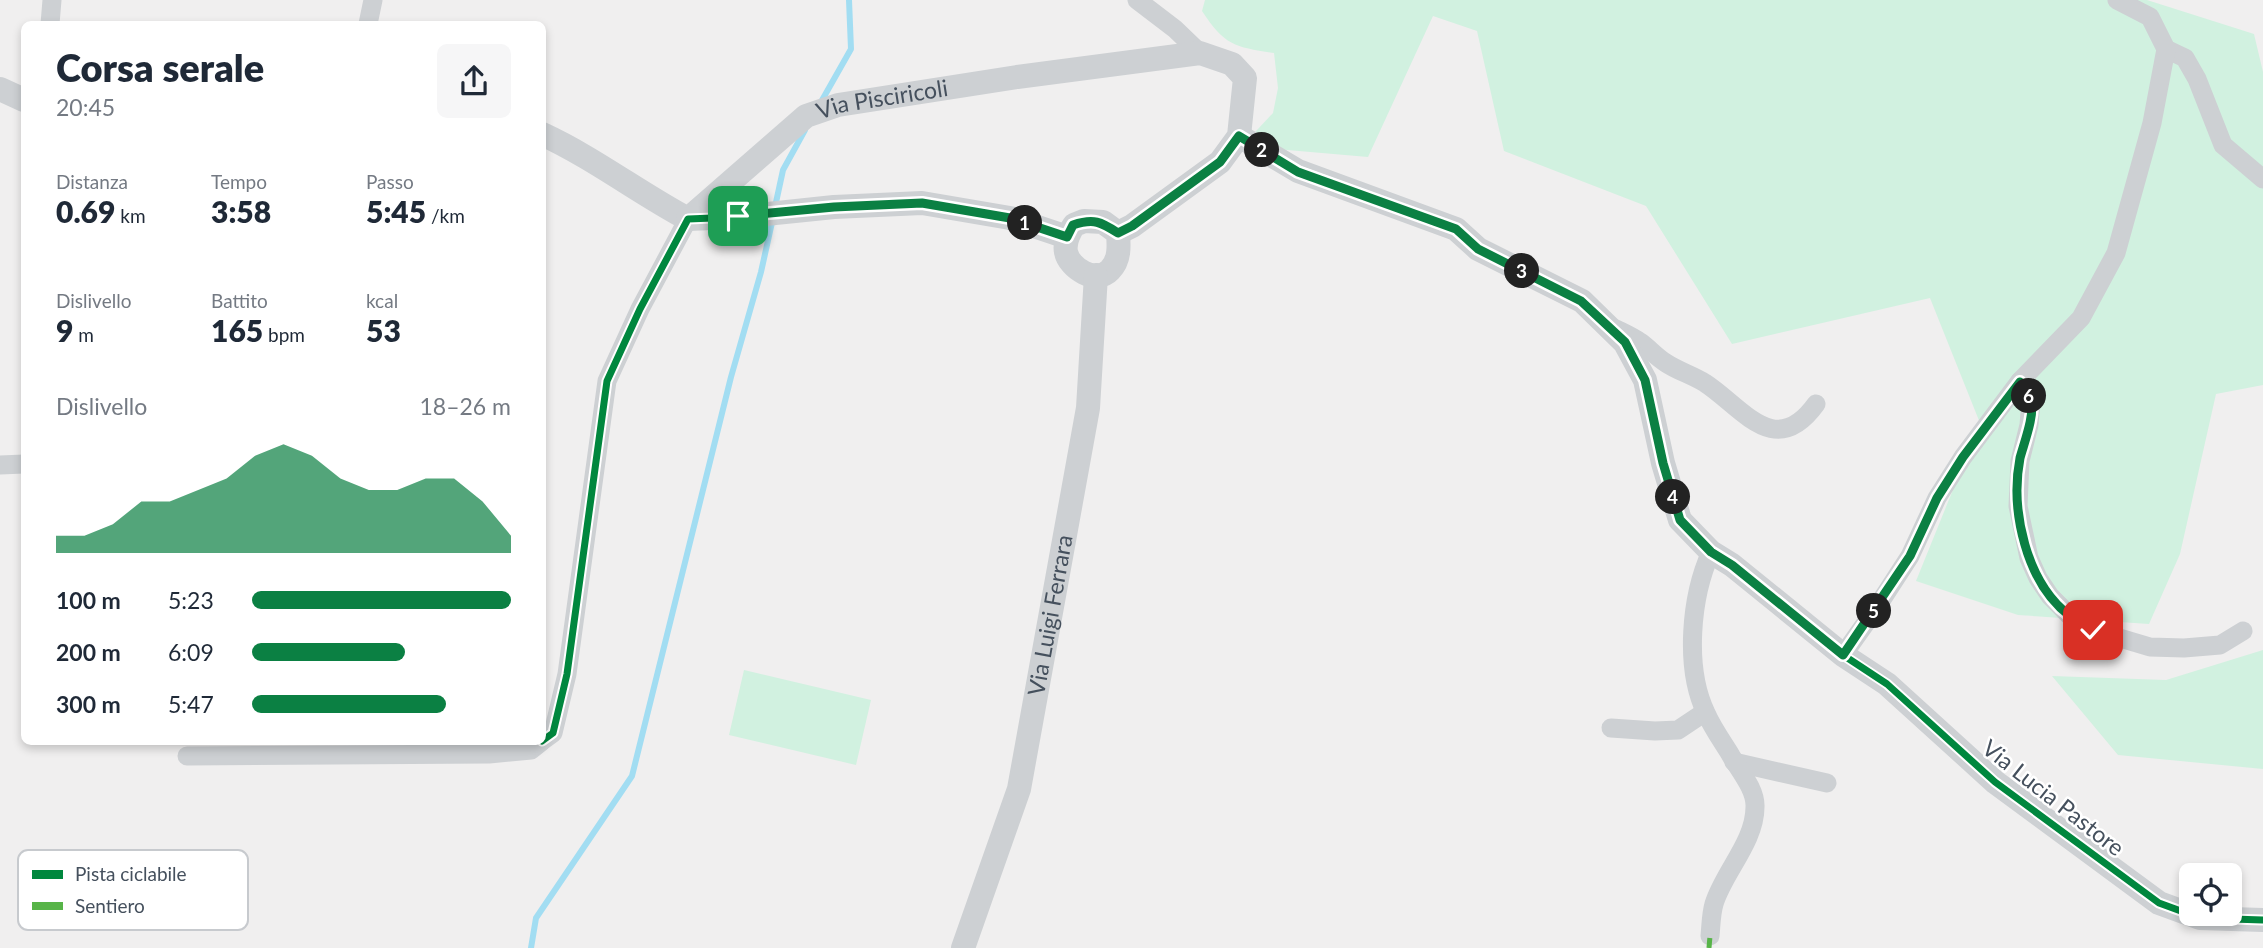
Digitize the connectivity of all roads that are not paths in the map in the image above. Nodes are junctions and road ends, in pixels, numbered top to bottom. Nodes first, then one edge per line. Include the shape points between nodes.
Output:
1 (52, 0) edge
2 (373, 0) edge
3 (1137, 0) edge
4 (2117, 0) edge
5 (50, 21) edge
6 (369, 21) edge
7 (2166, 49) junction
8 (1200, 52) junction
9 (0, 89) edge
10 (21, 99) edge
11 (546, 136) edge
12 (1239, 136) junction
13 (2263, 179) edge
14 (696, 211) junction
15 (1118, 233) junction
16 (1067, 237) junction
17 (1096, 275) junction
18 (1604, 323) junction
19 (2020, 382) junction
20 (1816, 404) dead end
21 (21, 464) edge
22 (0, 465) edge
23 (1711, 552) junction
24 (2244, 631) dead end
25 (1843, 655) junction
26 (1705, 712) junction
27 (1611, 728) dead end
28 (546, 738) edge
29 (537, 745) edge
30 (187, 755) dead end
31 (1734, 762) junction
32 (1827, 783) dead end
33 (2263, 920) edge
34 (1710, 936) dead end
35 (963, 948) edge

1 - 5 street
2 - 6 street
3 - 8 street
4 - 7 street via 2150,17
7 - 13 street via 2185,58 2223,145
7 - 19 street via 2152,123 2116,253 2081,318
8 - 12 street via 1231,64 1245,78
8 - 14 street, Via Pisciricoli via 838,105 806,116
9 - 10 street
11 - 14 street via 655,201
12 - 15 street via 1220,162
12 - 18 street, Via Lucia Pastore via 1298,172 1456,229 1478,249 1581,301
14 - 16 street via 738,216 922,203 1010,218
14 - 28 street via 640,309 607,381 567,674 553,733
15 - 16 street via 1103,222 1084,221 1073,225
15 - 17 street via 1115,264 1106,274
16 - 17 street via 1066,252 1073,266
17 - 35 street, Via Luigi Ferrara via 1088,408 1018,789
18 - 20 street via 1705,383 1754,423 1790,427
18 - 23 street, Via Lucia Pastore via 1625,342 1645,380 1680,520
19 - 24 street via 2031,400 2018,506 2029,558 2050,596 2093,630 2150,647 2220,645
19 - 25 street via 1963,457 1937,498 1910,556
21 - 22 street
23 - 25 street, Via Lucia Pastore
23 - 26 street via 1701,574 1693,637 1696,684
25 - 33 street, Via Lucia Pastore via 1887,684 1995,782 2159,904 2200,918
26 - 27 street via 1678,730
26 - 31 street
29 - 30 street via 531,750 489,754
31 - 32 street
31 - 34 street via 1756,805 1751,831 1714,904

